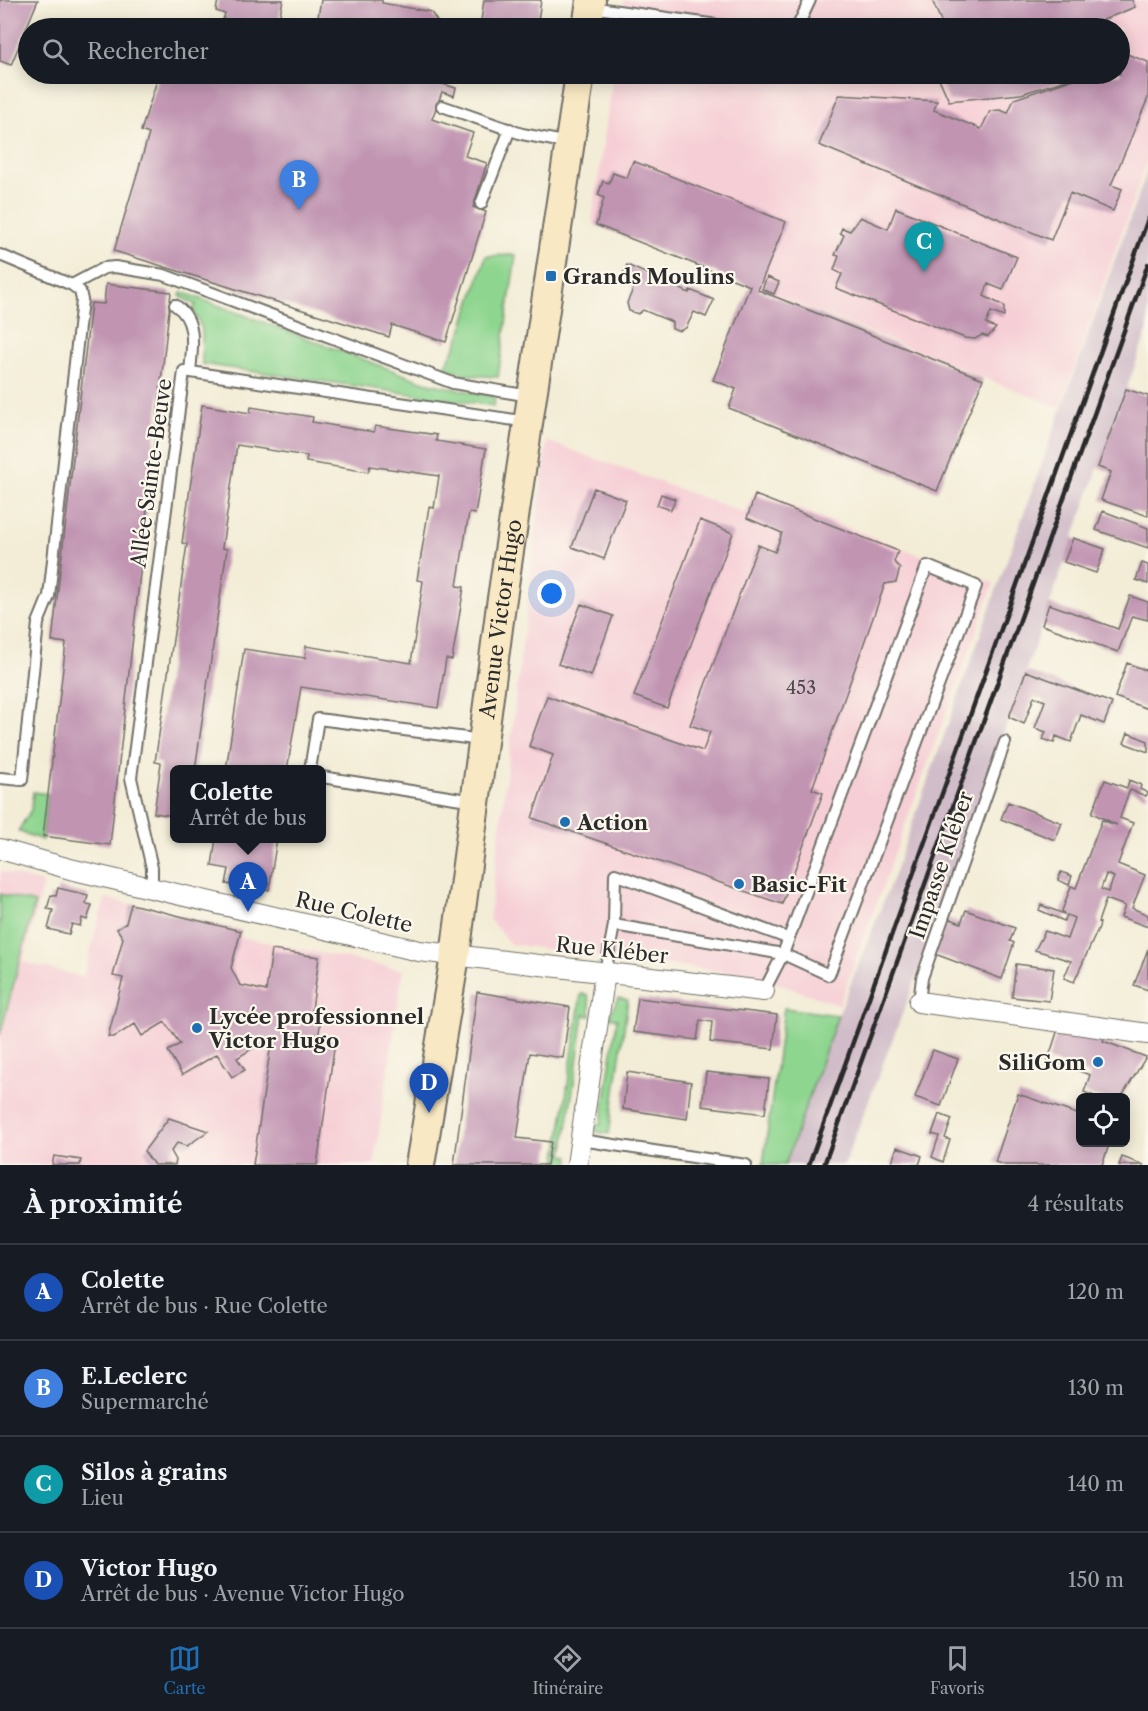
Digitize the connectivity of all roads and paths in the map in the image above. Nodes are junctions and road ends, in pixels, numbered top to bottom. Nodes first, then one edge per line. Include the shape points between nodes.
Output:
1 (810, 0) edge
2 (589, 12) edge
3 (645, 18) edge
4 (802, 18) edge
5 (579, 84) edge
6 (442, 106) dead end
7 (510, 129) junction
8 (570, 143) junction
9 (481, 204) dead end
10 (0, 255) edge
11 (72, 285) junction
12 (175, 305) dead end
13 (190, 372) junction
14 (530, 410) junction
15 (483, 740) junction
16 (1005, 742) dead end
17 (311, 765) edge
18 (0, 778) edge
19 (326, 778) edge
20 (474, 801) junction
21 (0, 849) edge
22 (152, 888) junction
23 (614, 925) junction
24 (787, 938) junction
25 (783, 954) junction
26 (454, 956) junction
27 (605, 973) junction
28 (764, 991) joint
29 (919, 1002) joint
30 (1148, 1034) edge
31 (581, 1140) junction
32 (420, 1165) edge
33 (577, 1165) edge
34 (746, 1165) edge

1 - 4 lane
2 - 3 lane
5 - 8 main road, Avenue Victor Hugo
6 - 7 lane
7 - 8 lane
7 - 9 lane
8 - 14 main road, Avenue Victor Hugo
10 - 11 lane
11 - 14 lane via 104,268 164,275
11 - 18 lane via 80,291 82,300 48,604 38,623 22,780
12 - 13 lane via 190,321
13 - 14 lane, Allée Sainte-Beuve
13 - 22 lane, Allée Sainte-Beuve via 184,371 131,778 152,868
14 - 15 main road, Avenue Victor Hugo
15 - 17 lane via 318,719
15 - 20 main road, Avenue Victor Hugo
16 - 29 lane, Impasse Kléber via 922,978
19 - 20 lane
20 - 26 main road, Avenue Victor Hugo
21 - 22 street, Rue Colette
22 - 26 street, Rue Colette via 271,918
23 - 24 lane via 615,874
23 - 25 lane
23 - 27 lane
24 - 25 lane
24 - 25 lane via 927,566 976,586 829,975
25 - 28 lane
26 - 27 street, Rue Kléber
26 - 32 main road, Avenue Victor Hugo
27 - 28 street, Rue Kléber
27 - 31 street
29 - 30 street
31 - 33 street
31 - 34 lane

